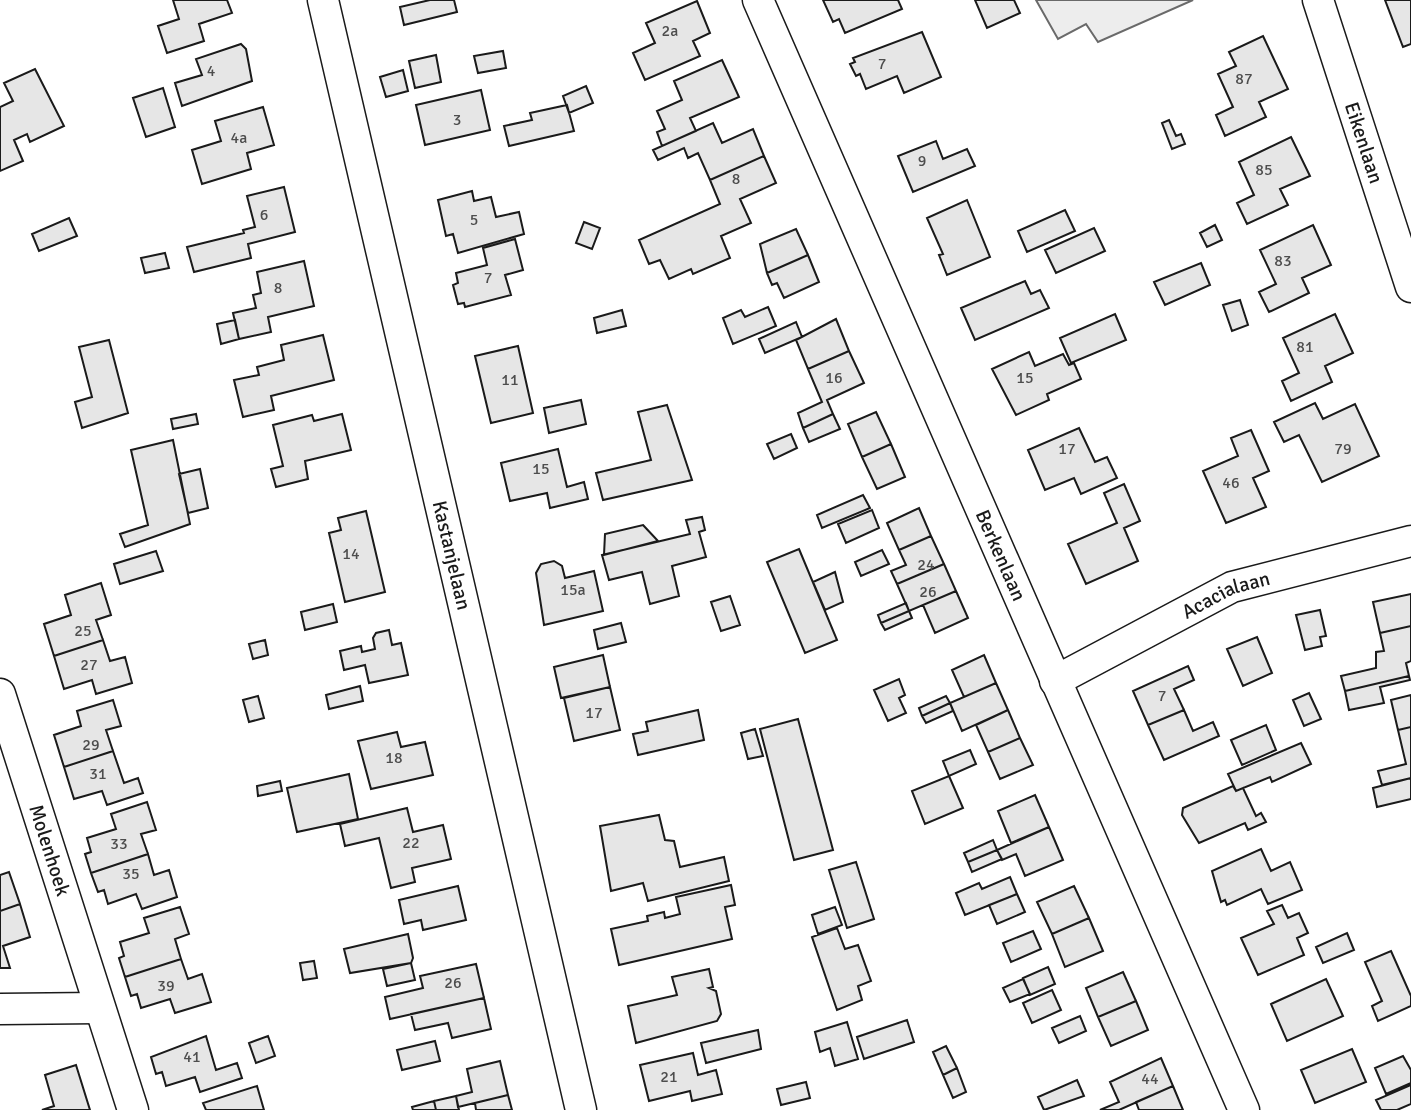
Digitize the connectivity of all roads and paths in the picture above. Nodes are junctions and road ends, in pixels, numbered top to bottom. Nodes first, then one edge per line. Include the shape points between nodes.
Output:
1 (323, 0) edge
2 (758, 0) edge
3 (1318, 0) edge
4 (1411, 287) edge
5 (1411, 541) edge
6 (1055, 681) junction
7 (0, 694) edge
8 (98, 1008) junction
9 (0, 1009) edge
10 (133, 1110) edge
11 (581, 1110) edge
12 (1244, 1110) edge

1 - 11 street, Kastanjelaan
2 - 6 street, Berkenlaan
3 - 4 street, Eikenlaan
5 - 6 street, Acacialaan via 1232,587
6 - 12 street, Berkenlaan
7 - 8 street, Molenhoek
8 - 9 street
8 - 10 street, Molenhoek

